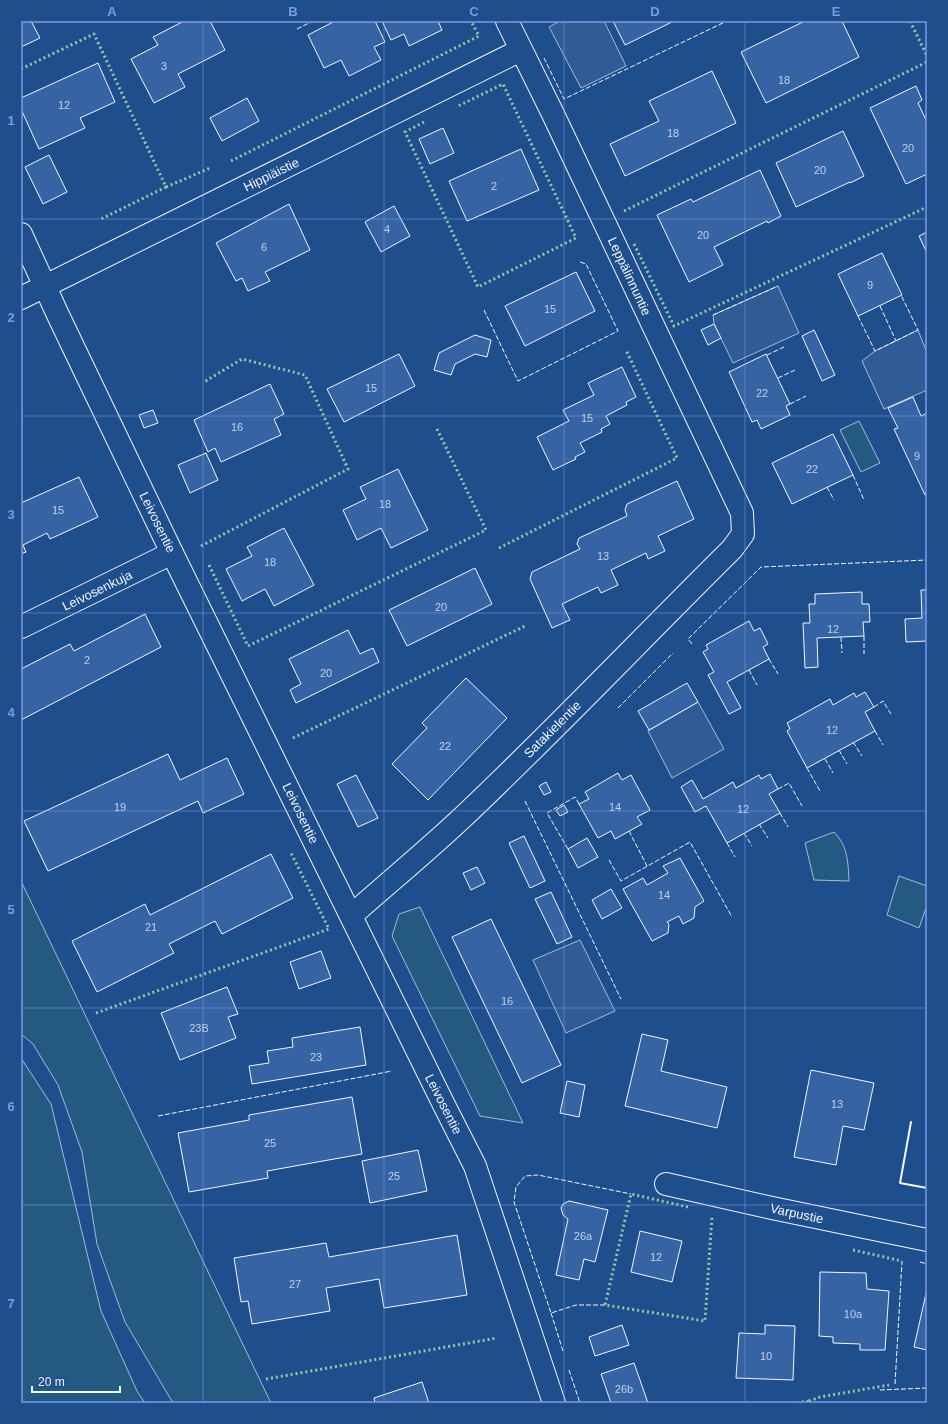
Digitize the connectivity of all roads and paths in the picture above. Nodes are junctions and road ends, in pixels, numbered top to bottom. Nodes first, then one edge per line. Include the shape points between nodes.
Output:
1 (507, 21) edge
2 (521, 50) junction
3 (21, 234) edge
4 (44, 286) junction
5 (21, 298) edge
6 (743, 534) joint
7 (172, 553) junction
8 (21, 627) edge
9 (352, 915) junction
10 (666, 1184) dead end
11 (927, 1240) edge
12 (554, 1403) edge

1 - 2 street, Leppälinnuntie
2 - 4 street, Hippiäistie
2 - 6 street, Leppälinnuntie via 742,513
3 - 4 street, Leivosentie
4 - 5 street, Hippiäistie
4 - 7 street, Leivosentie
6 - 9 street, Satakielentie via 732,549 542,741 462,818
7 - 8 street, Leivosenkuja
7 - 9 street, Leivosentie
9 - 12 street, Leivosentie via 475,1166
10 - 11 street, Varpustie

